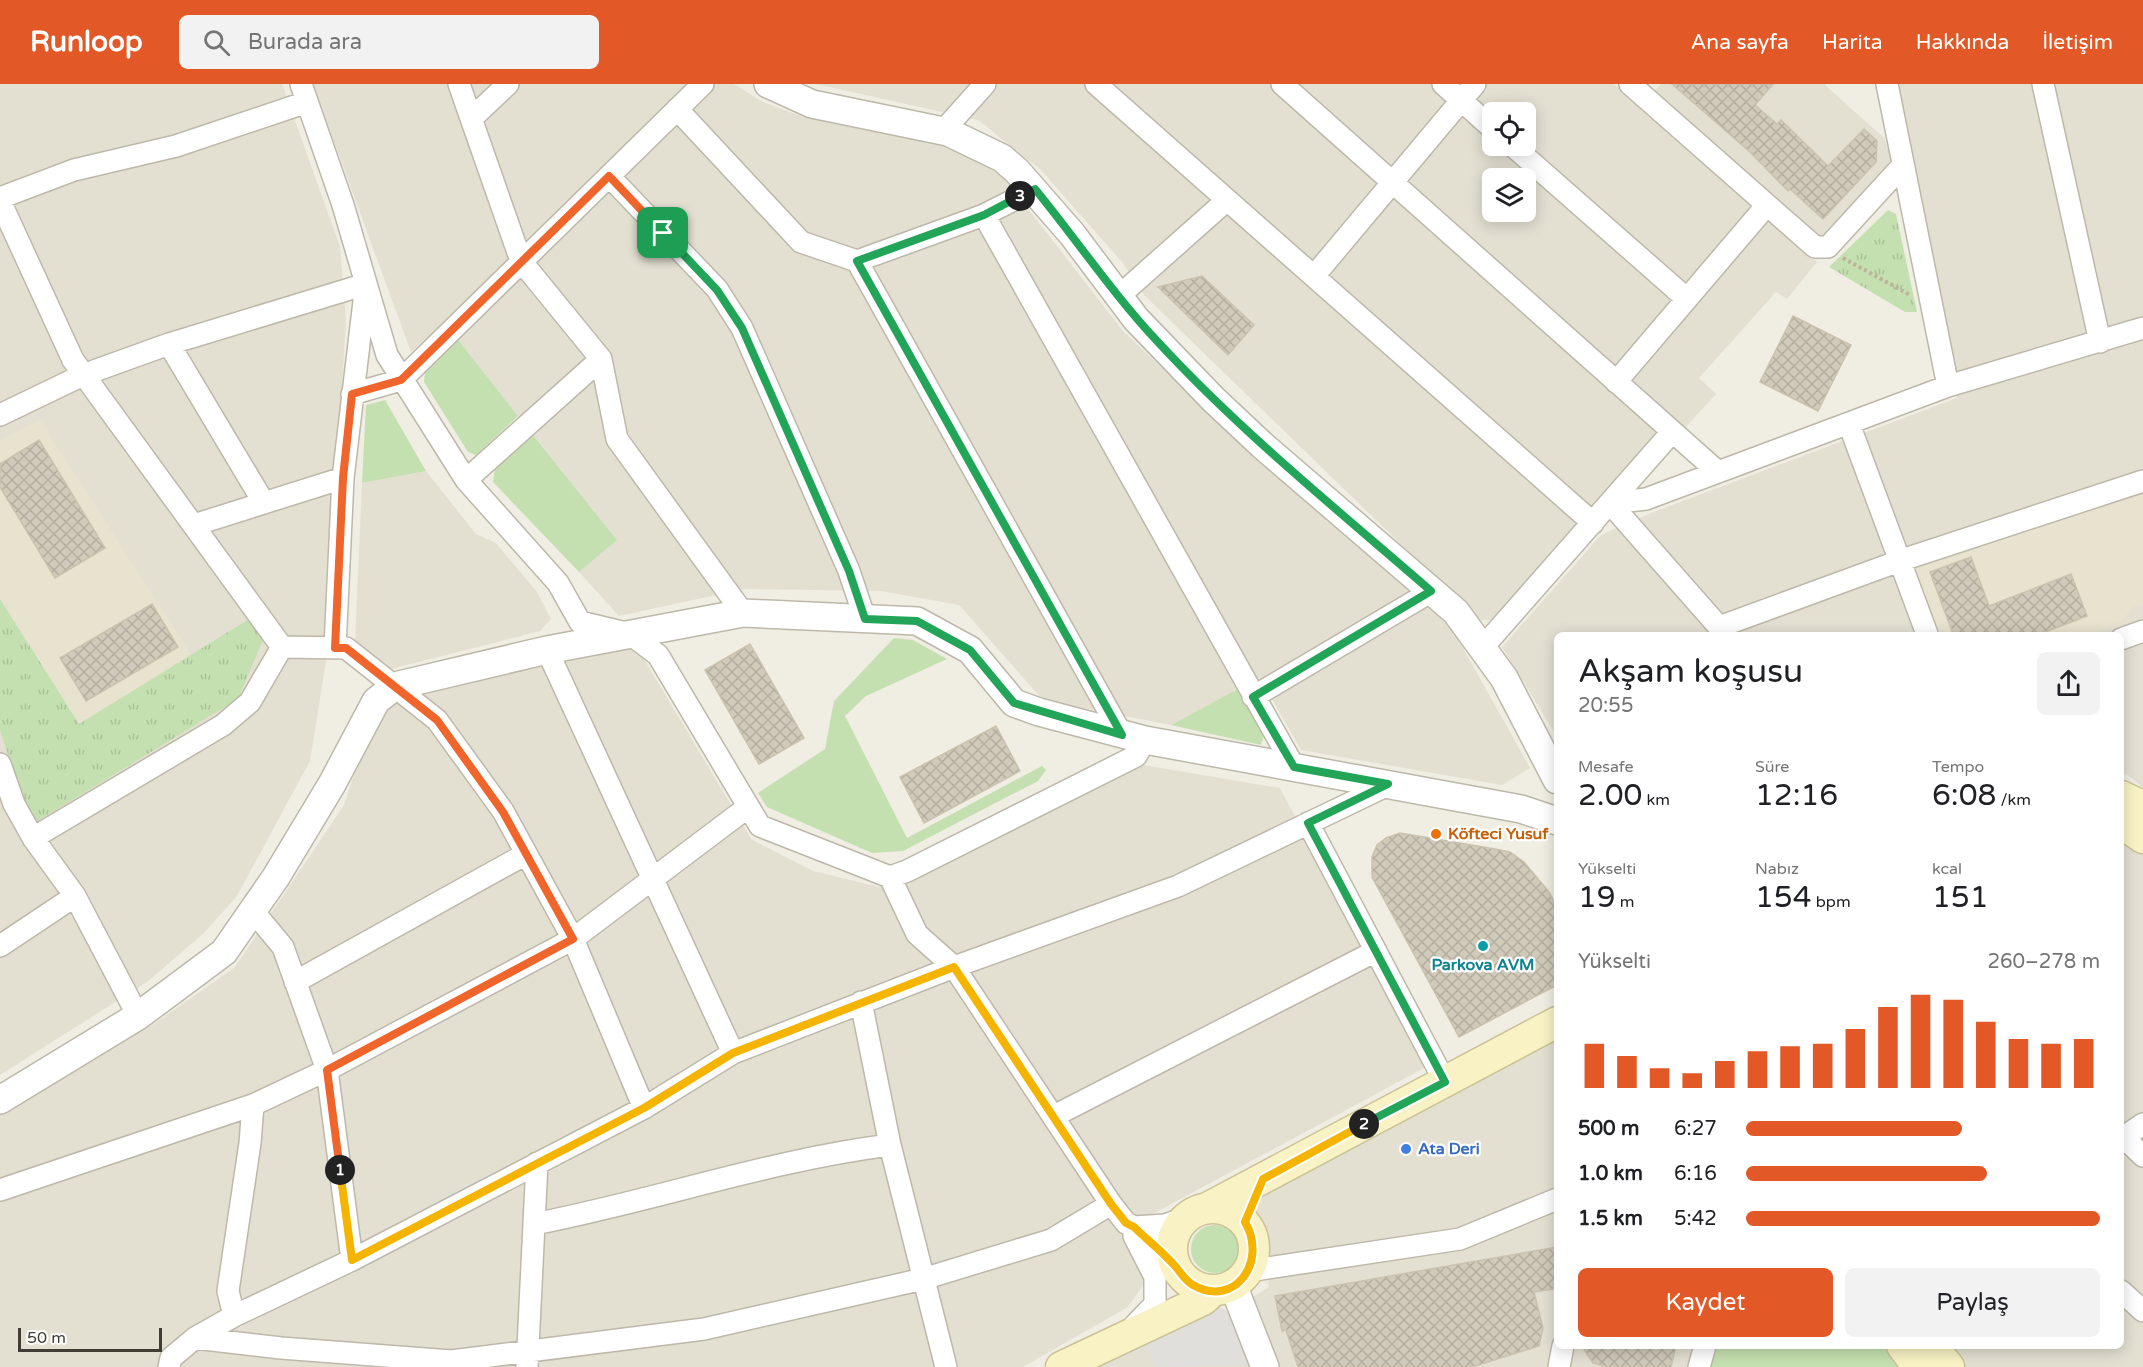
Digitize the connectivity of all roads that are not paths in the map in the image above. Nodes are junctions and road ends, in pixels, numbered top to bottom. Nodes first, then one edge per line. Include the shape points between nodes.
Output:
1 (459, 84) edge
2 (508, 84) edge
3 (703, 84) edge
4 (768, 84) edge
5 (985, 84) edge
6 (1096, 84) edge
7 (1282, 84) edge
8 (1443, 84) edge
9 (1475, 84) edge
10 (1630, 84) edge
11 (1887, 84) edge
12 (2043, 84) edge
13 (304, 93) edge
14 (1461, 100) junction
15 (677, 109) junction
16 (472, 118) junction
17 (1482, 119) edge
18 (943, 131) junction
19 (1524, 156) edge
20 (1903, 165) junction
21 (609, 176) junction
22 (1392, 182) junction
23 (1035, 189) junction
24 (0, 200) edge
25 (1227, 200) junction
26 (1767, 205) junction
27 (984, 215) junction
28 (521, 261) junction
29 (857, 261) junction
30 (1314, 276) junction
31 (366, 284) junction
32 (1119, 296) junction
33 (1687, 299) junction
34 (2143, 328) edge
35 (2100, 342) junction
36 (169, 344) junction
37 (601, 358) junction
38 (83, 375) junction
39 (401, 380) junction
40 (1616, 382) junction
41 (1948, 387) junction
42 (352, 394) junction
43 (0, 415) edge
44 (1849, 424) junction
45 (1672, 432) junction
46 (1718, 472) junction
47 (343, 478) junction
48 (466, 480) junction
49 (2143, 481) edge
50 (264, 503) junction
51 (1610, 504) junction
52 (1593, 523) junction
53 (194, 525) junction
54 (1902, 560) junction
55 (1431, 591) junction
56 (743, 613) junction
57 (865, 619) junction
58 (1721, 631) edge
59 (2143, 631) edge
60 (1926, 632) edge
61 (630, 634) junction
62 (2124, 638) edge
63 (282, 647) junction
64 (1483, 647) junction
65 (335, 648) junction
66 (547, 650) junction
67 (395, 686) junction
68 (1253, 697) junction
69 (1133, 738) junction
70 (0, 764) edge
71 (1294, 767) junction
72 (1554, 774) edge
73 (1388, 784) junction
74 (2132, 804) edge
75 (7, 807) edge
76 (748, 807) junction
77 (1554, 820) edge
78 (1308, 823) junction
79 (33, 838) junction
80 (2143, 838) edge
81 (526, 854) junction
82 (890, 877) junction
83 (652, 879) junction
84 (75, 896) junction
85 (253, 911) junction
86 (573, 939) junction
87 (0, 946) edge
88 (1376, 951) junction
89 (954, 967) junction
90 (295, 981) junction
91 (861, 1002) junction
92 (138, 1016) junction
93 (1554, 1024) edge
94 (733, 1053) junction
95 (327, 1070) junction
96 (1445, 1082) junction
97 (0, 1100) edge
98 (253, 1105) junction
99 (644, 1108) junction
100 (1054, 1116) junction
101 (2143, 1124) edge
102 (2124, 1136) edge
103 (2124, 1139) edge
104 (890, 1145) junction
105 (2143, 1156) edge
106 (537, 1162) junction
107 (1263, 1179) junction
108 (0, 1190) edge
109 (1554, 1199) edge
110 (1111, 1204) junction
111 (1198, 1213) junction
112 (1245, 1222) junction
113 (534, 1224) junction
114 (1130, 1225) junction
115 (352, 1260) junction
116 (1180, 1272) junction
117 (923, 1279) junction
118 (1232, 1282) junction
119 (2124, 1293) edge
120 (2143, 1311) edge
121 (234, 1316) junction
122 (1133, 1331) junction
123 (195, 1338) junction
124 (1562, 1349) edge
125 (1704, 1349) edge
126 (1904, 1349) edge
127 (1934, 1349) edge
128 (527, 1359) edge
129 (169, 1367) edge
130 (946, 1367) edge
131 (1061, 1367) edge
132 (1265, 1367) edge
133 (1559, 1367) edge
134 (1699, 1367) edge
135 (1918, 1367) edge
136 (1949, 1367) edge

1 - 16 street
2 - 16 street
3 - 15 street
4 - 18 street via 812,104
5 - 18 street
6 - 25 street
7 - 22 street
8 - 14 street
9 - 14 street
10 - 26 street
11 - 20 street
12 - 35 street
13 - 24 street via 176,146 74,170
13 - 31 street
14 - 17 street
14 - 22 street
15 - 21 street
15 - 29 street via 801,242
16 - 28 street
18 - 23 street via 1002,158
19 - 33 street
20 - 26 street via 1828,247 1815,247
20 - 41 street
21 - 28 street
21 - 57 street via 717,290 742,328 849,571
22 - 30 street
22 - 40 street
23 - 27 street
23 - 32 street
24 - 38 street
25 - 30 street
25 - 32 street
26 - 33 street
27 - 29 street
27 - 68 street
28 - 37 street
28 - 39 street
29 - 69 street
30 - 52 street
31 - 36 street
31 - 39 street via 387,355
31 - 42 street
32 - 55 street via 1159,344 1262,445
33 - 40 street
34 - 35 street
35 - 41 street
36 - 38 street
36 - 50 street
37 - 48 street
37 - 56 street via 617,439
38 - 43 street
38 - 53 street
39 - 42 street
39 - 48 street
40 - 45 street
41 - 44 street
42 - 47 street
44 - 46 street
44 - 54 street
45 - 46 street
45 - 51 street
46 - 51 street via 1646,500
47 - 50 street
47 - 65 street
48 - 61 street via 558,584 580,622
49 - 54 street
50 - 53 street
51 - 52 street
51 - 58 street
52 - 64 street
53 - 63 street
54 - 58 street
54 - 60 street
55 - 64 street via 1456,612
55 - 68 street
56 - 57 street
56 - 61 street
57 - 69 street via 917,621 970,650 1014,703
59 - 62 street
61 - 66 street
61 - 76 street via 658,655
63 - 65 street
63 - 79 street via 250,702 223,725
64 - 72 street via 1504,678
65 - 67 street via 346,648
66 - 67 street
66 - 83 street
67 - 81 street via 437,720 503,812
67 - 85 street via 376,701 332,784
68 - 71 street
69 - 71 street
69 - 82 street via 1136,756
70 - 75 street
71 - 73 street
73 - 77 street via 1521,809
73 - 78 street
74 - 80 main road
75 - 79 street
76 - 82 street via 760,826
76 - 83 street
78 - 88 street
78 - 89 street via 1178,886
79 - 84 street
81 - 86 street
81 - 90 street
82 - 89 street via 917,934
83 - 86 street
83 - 94 street
84 - 87 street
84 - 92 street
85 - 90 street via 283,947
85 - 92 street via 224,952
86 - 95 street
86 - 99 street
88 - 96 street
88 - 100 street
89 - 91 street
89 - 100 street
90 - 95 street
91 - 94 street
91 - 104 street
92 - 97 street
93 - 96 main road
94 - 99 street
95 - 98 street
95 - 115 street
96 - 107 main road
98 - 108 street
98 - 121 street via 228,1291
99 - 106 street
100 - 110 street
101 - 102 street
103 - 105 street
104 - 113 street via 834,1152 614,1208
104 - 117 street
106 - 113 street
106 - 115 street
107 - 111 main road
107 - 112 main road
109 - 118 street via 1460,1239
110 - 114 street
110 - 117 street via 1052,1240
111 - 112 main road via 1222,1208
111 - 114 street via 1165,1225
111 - 116 main road via 1177,1228 1173,1240 1172,1254
112 - 118 main road via 1255,1246
113 - 128 street
114 - 116 street
114 - 122 street via 1155,1277 1155,1304
115 - 121 street
116 - 118 main road via 1203,1289
116 - 122 main road
117 - 128 street via 704,1329
117 - 130 street
118 - 122 main road via 1203,1300
118 - 132 street
119 - 120 street
121 - 123 street
122 - 131 main road
123 - 128 street via 451,1361
123 - 129 street via 171,1358
124 - 133 street
125 - 134 street
126 - 135 main road
127 - 136 main road

